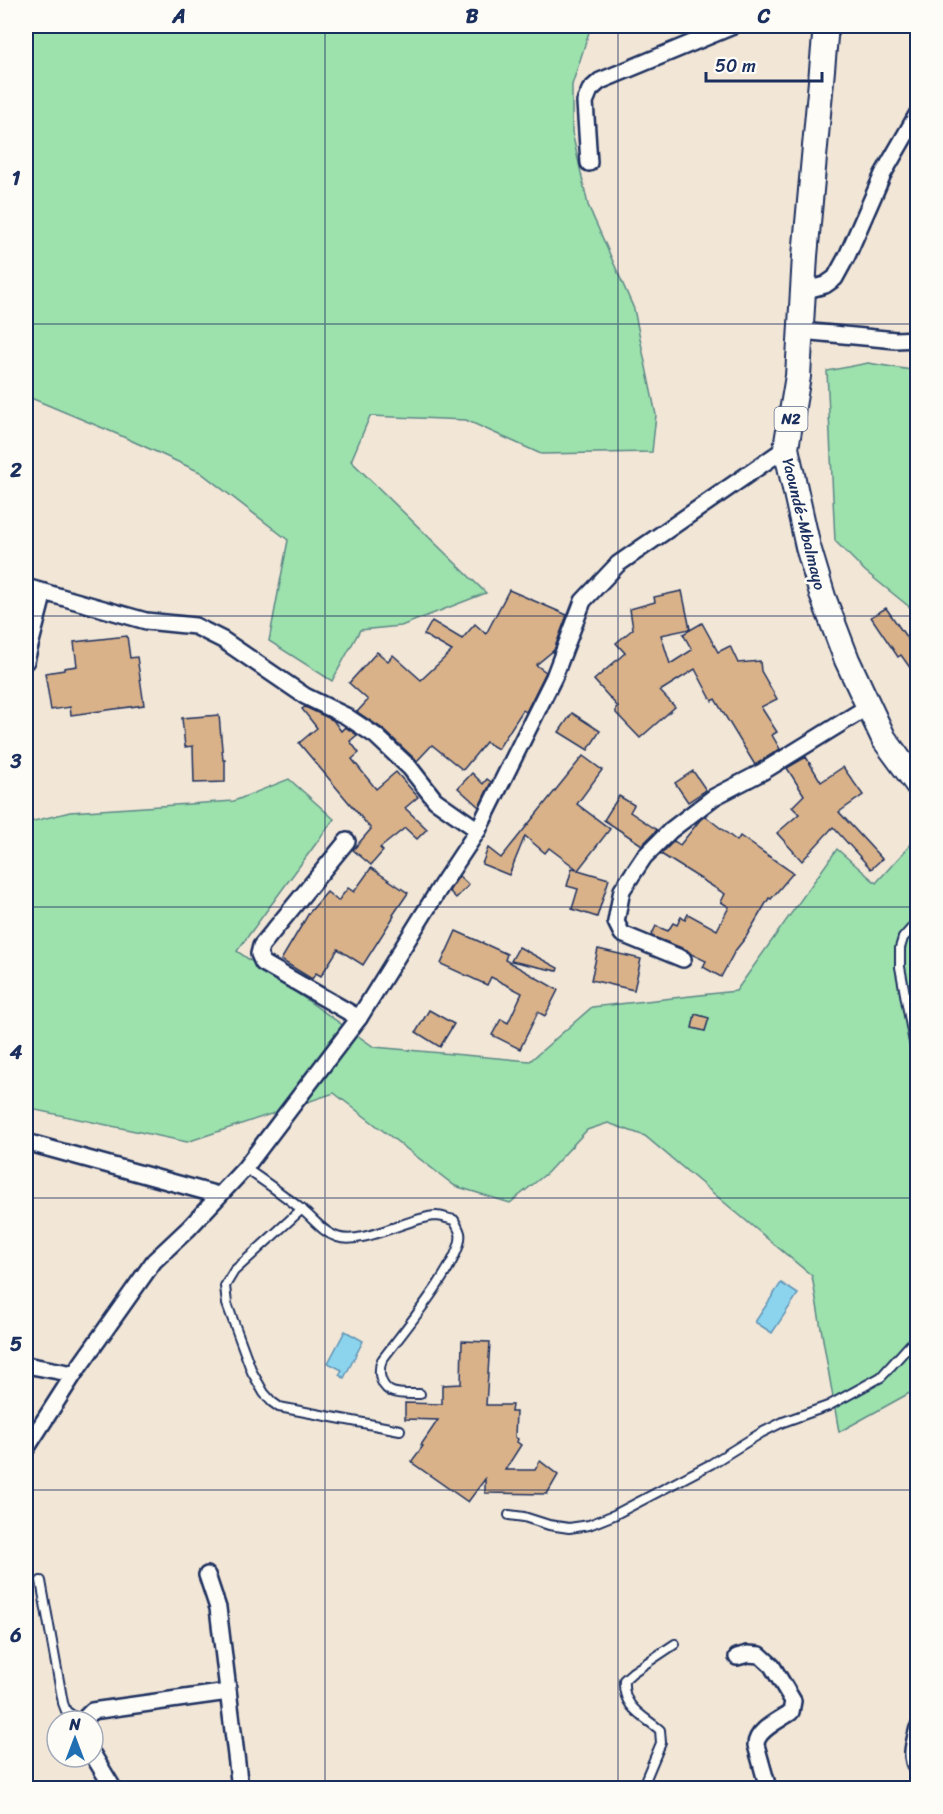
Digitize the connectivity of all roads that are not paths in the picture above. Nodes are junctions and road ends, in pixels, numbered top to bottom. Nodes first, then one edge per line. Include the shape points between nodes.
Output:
1 (733, 26) edge
2 (826, 26) edge
3 (918, 113) edge
4 (589, 163) dead end
5 (803, 291) junction
6 (801, 332) junction
7 (918, 339) edge
8 (786, 448) junction
9 (26, 587) edge
10 (44, 592) junction
11 (26, 661) edge
12 (869, 706) junction
13 (918, 785) edge
14 (478, 830) junction
15 (347, 841) dead end
16 (918, 921) edge
17 (683, 959) dead end
18 (359, 1018) junction
19 (918, 1064) edge
20 (26, 1142) edge
21 (245, 1168) junction
22 (218, 1195) junction
23 (302, 1209) junction
24 (918, 1336) edge
25 (26, 1365) edge
26 (74, 1374) junction
27 (420, 1394) dead end
28 (400, 1430) dead end
29 (26, 1449) edge
30 (509, 1515) dead end
31 (207, 1575) dead end
32 (41, 1581) dead end
33 (675, 1644) dead end
34 (736, 1657) dead end
35 (228, 1692) junction
36 (65, 1709) edge
37 (105, 1709) edge
38 (918, 1728) edge
39 (101, 1769) edge
40 (918, 1771) edge
41 (113, 1788) edge
42 (240, 1788) edge
43 (642, 1788) edge
44 (768, 1788) edge

1 - 4 street via 600,81 590,90 585,102
2 - 5 highway, Yaoundé-Mbalmayo / N2
3 - 5 street via 883,174 835,278
5 - 6 highway, Yaoundé-Mbalmayo / N2
6 - 7 street
6 - 8 highway, Yaoundé-Mbalmayo / N2
8 - 12 highway, Yaoundé-Mbalmayo / N2 via 823,597
8 - 14 street via 618,564 584,600 554,677
9 - 10 street
10 - 11 street
10 - 14 street via 146,621 195,626 223,640 304,696 376,736 410,768 435,800
12 - 13 highway, Yaoundé-Mbalmayo / N2 via 884,739
12 - 17 street via 714,797 644,857 622,890 616,922 622,934
14 - 18 street
15 - 18 street via 261,946 259,954 263,963
16 - 19 lane via 903,938 900,948
18 - 21 street
20 - 22 street
21 - 22 street
21 - 23 lane
22 - 26 street via 154,1261
23 - 27 lane via 338,1238 387,1231 429,1217 454,1220 461,1234 446,1273 379,1367 383,1383 390,1391
23 - 28 lane via 234,1271 225,1286 227,1304 252,1372 264,1394 279,1407
24 - 30 lane via 881,1377 828,1406 761,1433 614,1515 569,1528
25 - 26 street
26 - 29 street
31 - 35 street via 218,1608
32 - 36 lane
33 - 43 lane via 624,1680 623,1690 633,1711 660,1730 661,1743
34 - 44 street via 760,1655 772,1666 793,1701 791,1712 756,1739
35 - 37 street
35 - 42 street
38 - 40 street via 912,1750 912,1761
39 - 41 street

